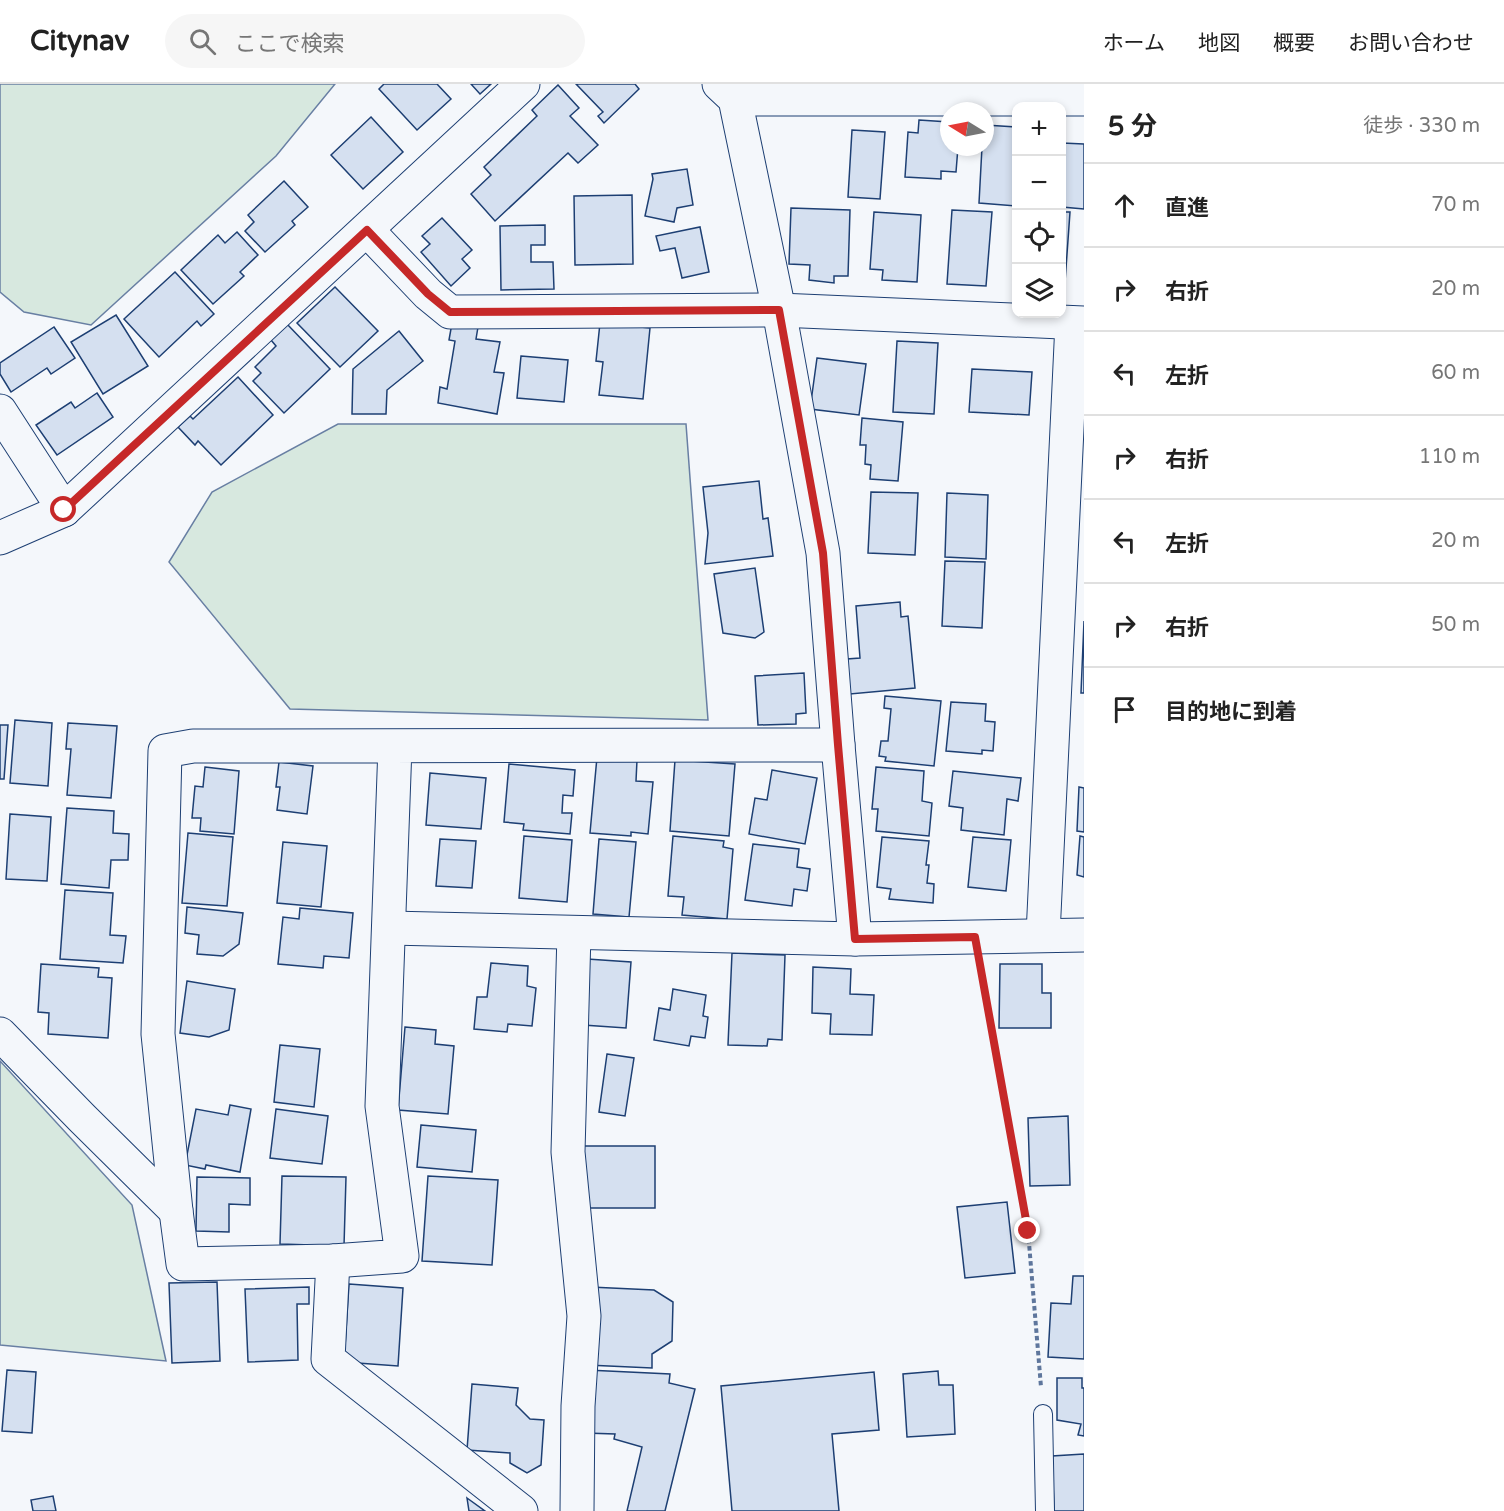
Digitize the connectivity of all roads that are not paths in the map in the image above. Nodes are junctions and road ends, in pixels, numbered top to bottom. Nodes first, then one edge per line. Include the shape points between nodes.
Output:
1 (523, 84) edge
2 (727, 92) edge
3 (1084, 99) edge
4 (367, 230) junction
5 (779, 310) junction
6 (1078, 323) edge
7 (0, 411) edge
8 (64, 510) junction
9 (0, 538) edge
10 (838, 745) junction
11 (395, 746) junction
12 (389, 928) junction
13 (574, 933) junction
14 (1084, 935) edge
15 (1043, 936) junction
16 (855, 939) junction
17 (0, 1034) edge
18 (176, 1211) junction
19 (333, 1261) junction
20 (1043, 1414) road end
21 (521, 1511) edge
22 (577, 1511) edge
23 (1045, 1511) edge

1 - 4 street
2 - 3 street
2 - 5 street
4 - 5 street via 450,312
4 - 8 street
5 - 6 street
5 - 10 street via 823,553
6 - 15 street
7 - 8 street
8 - 9 street
10 - 11 street
10 - 16 street
11 - 12 street
11 - 18 street via 193,746 165,751 158,1034
12 - 13 street
12 - 19 street via 382,1106 402,1256
13 - 16 street
13 - 22 street via 568,1152 584,1316
14 - 15 street
15 - 16 street
17 - 18 street
18 - 19 street via 183,1264
19 - 21 street via 328,1359
20 - 23 lane

